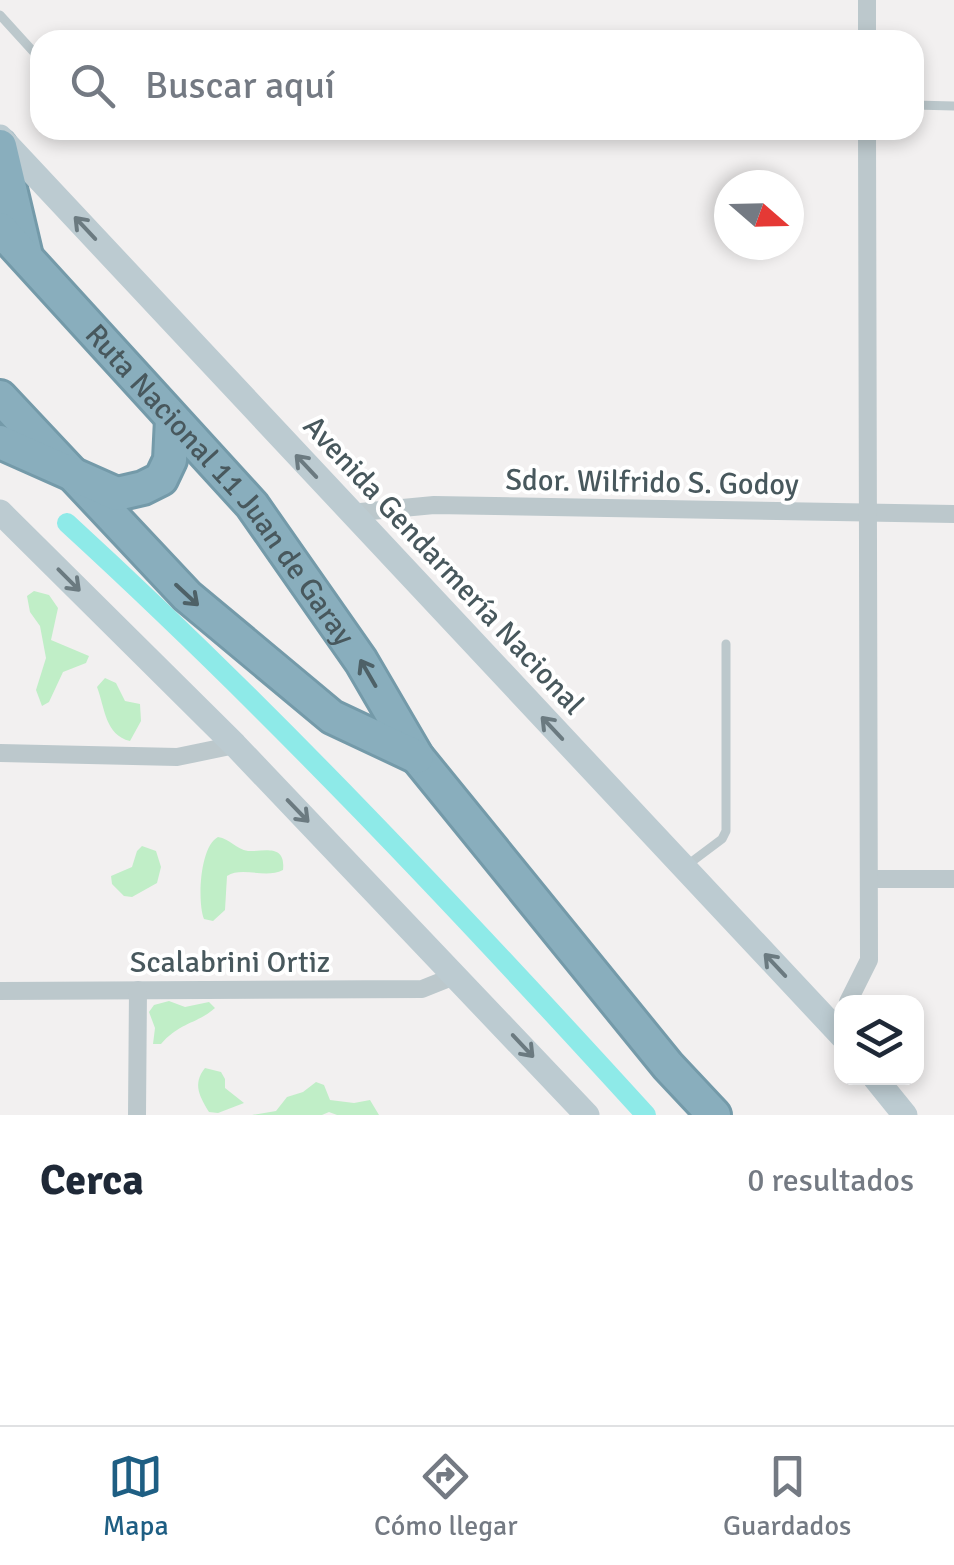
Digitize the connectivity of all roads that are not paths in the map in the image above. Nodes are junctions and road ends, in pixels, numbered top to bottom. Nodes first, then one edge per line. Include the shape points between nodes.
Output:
1 (866, 0) edge
2 (0, 15) edge
3 (866, 30) edge
4 (30, 47) edge
5 (924, 105) edge
6 (954, 106) edge
7 (0, 137) edge
8 (866, 140) edge
9 (0, 146) edge
10 (0, 229) edge
11 (26, 256) junction
12 (0, 397) edge
13 (172, 419) junction
14 (0, 442) edge
15 (72, 476) junction
16 (0, 512) edge
17 (350, 513) junction
18 (868, 514) junction
19 (954, 514) edge
20 (726, 644) dead end
21 (235, 745) junction
22 (0, 753) edge
23 (417, 757) junction
24 (684, 868) junction
25 (869, 879) junction
26 (954, 879) edge
27 (457, 974) junction
28 (138, 990) junction
29 (0, 991) edge
30 (852, 995) edge
31 (834, 1020) edge
32 (881, 1085) edge
33 (137, 1115) edge
34 (587, 1115) edge
35 (714, 1115) edge
36 (905, 1115) edge

1 - 3 street
2 - 4 lane
5 - 6 lane
17 -> 7 main road, Avenida Gendarmería Nacional
8 - 18 street
9 - 11 highway
10 - 11 highway, Ruta Nacional 11 Juan de Garay
11 - 13 highway, Ruta Nacional 11 Juan de Garay
12 - 15 highway, Ruta Nacional 11 Juan de Garay
13 - 15 highway via 170,460 161,479 117,494
23 -> 13 highway, Ruta Nacional 11 Juan de Garay via 361,661 252,505
14 - 15 highway
15 -> 23 highway, Ruta Nacional 11 Juan de Garay via 187,596 332,718
16 -> 21 main road
17 - 18 street, Sdor. Wilfrido S. Godoy via 434,505
24 -> 17 main road, Avenida Gendarmería Nacional
18 - 19 street, Sdor. Wilfrido S. Godoy
18 - 25 street
20 - 24 lane via 726,831
21 - 22 street via 177,757
21 -> 27 main road
23 - 35 highway, Ruta Nacional 11 Juan de Garay
31 -> 24 main road, Avenida Gendarmería Nacional
25 - 26 street
25 - 30 street via 869,960
27 - 28 street, Scalabrini Ortiz via 422,989
27 -> 34 main road
28 - 29 street, Scalabrini Ortiz
28 - 33 street
32 - 36 main road

